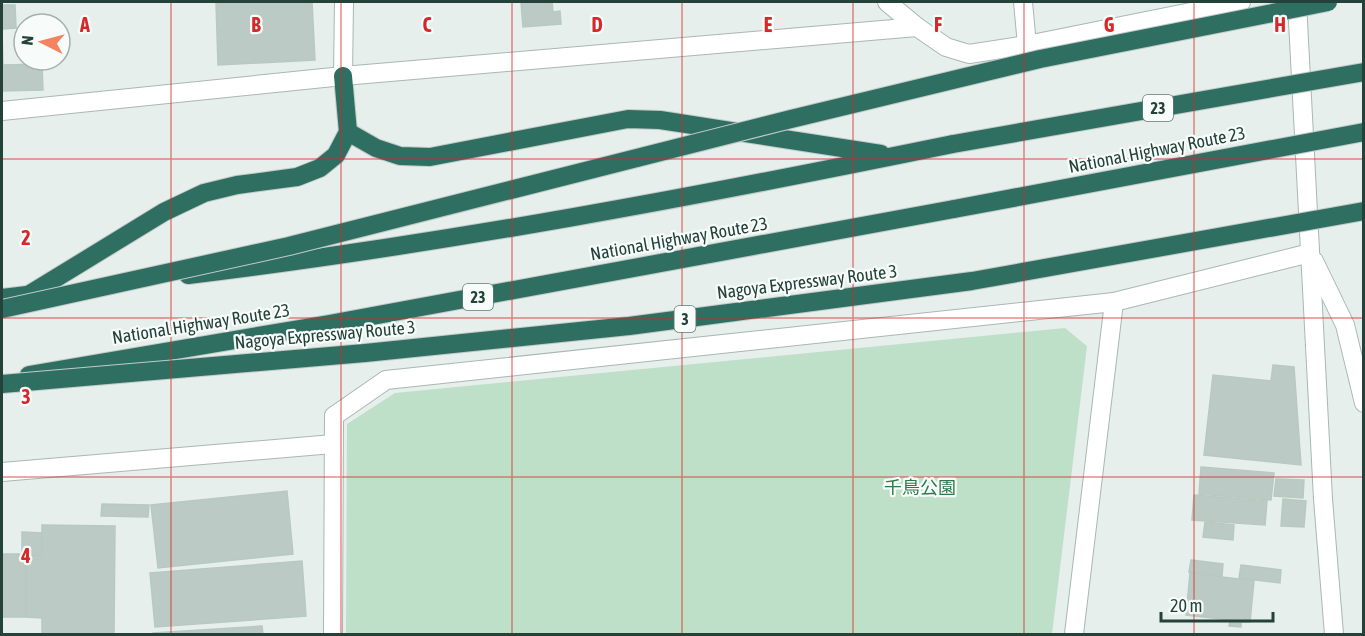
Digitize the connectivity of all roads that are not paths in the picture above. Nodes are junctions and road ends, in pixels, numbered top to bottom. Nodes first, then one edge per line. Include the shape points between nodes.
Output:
1 (344, 2) edge
2 (887, 2) edge
3 (1023, 2) edge
4 (1241, 2) edge
5 (1298, 2) edge
6 (1328, 2) edge
7 (917, 27) junction
8 (1027, 45) junction
9 (1364, 72) edge
10 (343, 76) junction
11 (2, 111) edge
12 (348, 132) junction
13 (1364, 132) edge
14 (894, 156) junction
15 (1364, 211) edge
16 (1310, 254) junction
17 (30, 294) junction
18 (2, 298) edge
19 (1114, 302) junction
20 (2, 309) edge
21 (2, 379) edge
22 (2, 384) edge
23 (1364, 403) edge
24 (333, 444) junction
25 (2, 472) edge
26 (333, 634) edge
27 (1074, 634) edge
28 (1334, 634) edge

1 - 10 street
2 - 7 street
3 - 8 street
4 - 8 street
5 - 16 street
6 - 20 highway, bridge via 1040,59 289,246
7 - 8 street via 946,47 969,54
7 - 10 street
9 - 14 highway, 23, bridge
10 - 11 street
10 - 12 highway
12 - 14 highway via 375,148 400,156 430,157 628,119 660,120
12 - 17 highway via 336,155 320,168 297,177 204,193 164,212
13 - 21 highway, National Highway Route 23 / 23, bridge via 329,324
14 - 17 highway, 23 via 572,218 261,266
15 - 22 highway, Nagoya Expressway Route 3 / 3, bridge via 972,281 652,323 365,353
16 - 19 street
16 - 23 street via 1345,325
16 - 28 street
17 - 18 highway, 23
19 - 24 street via 386,380 334,416
19 - 27 street
24 - 25 street
24 - 26 street

